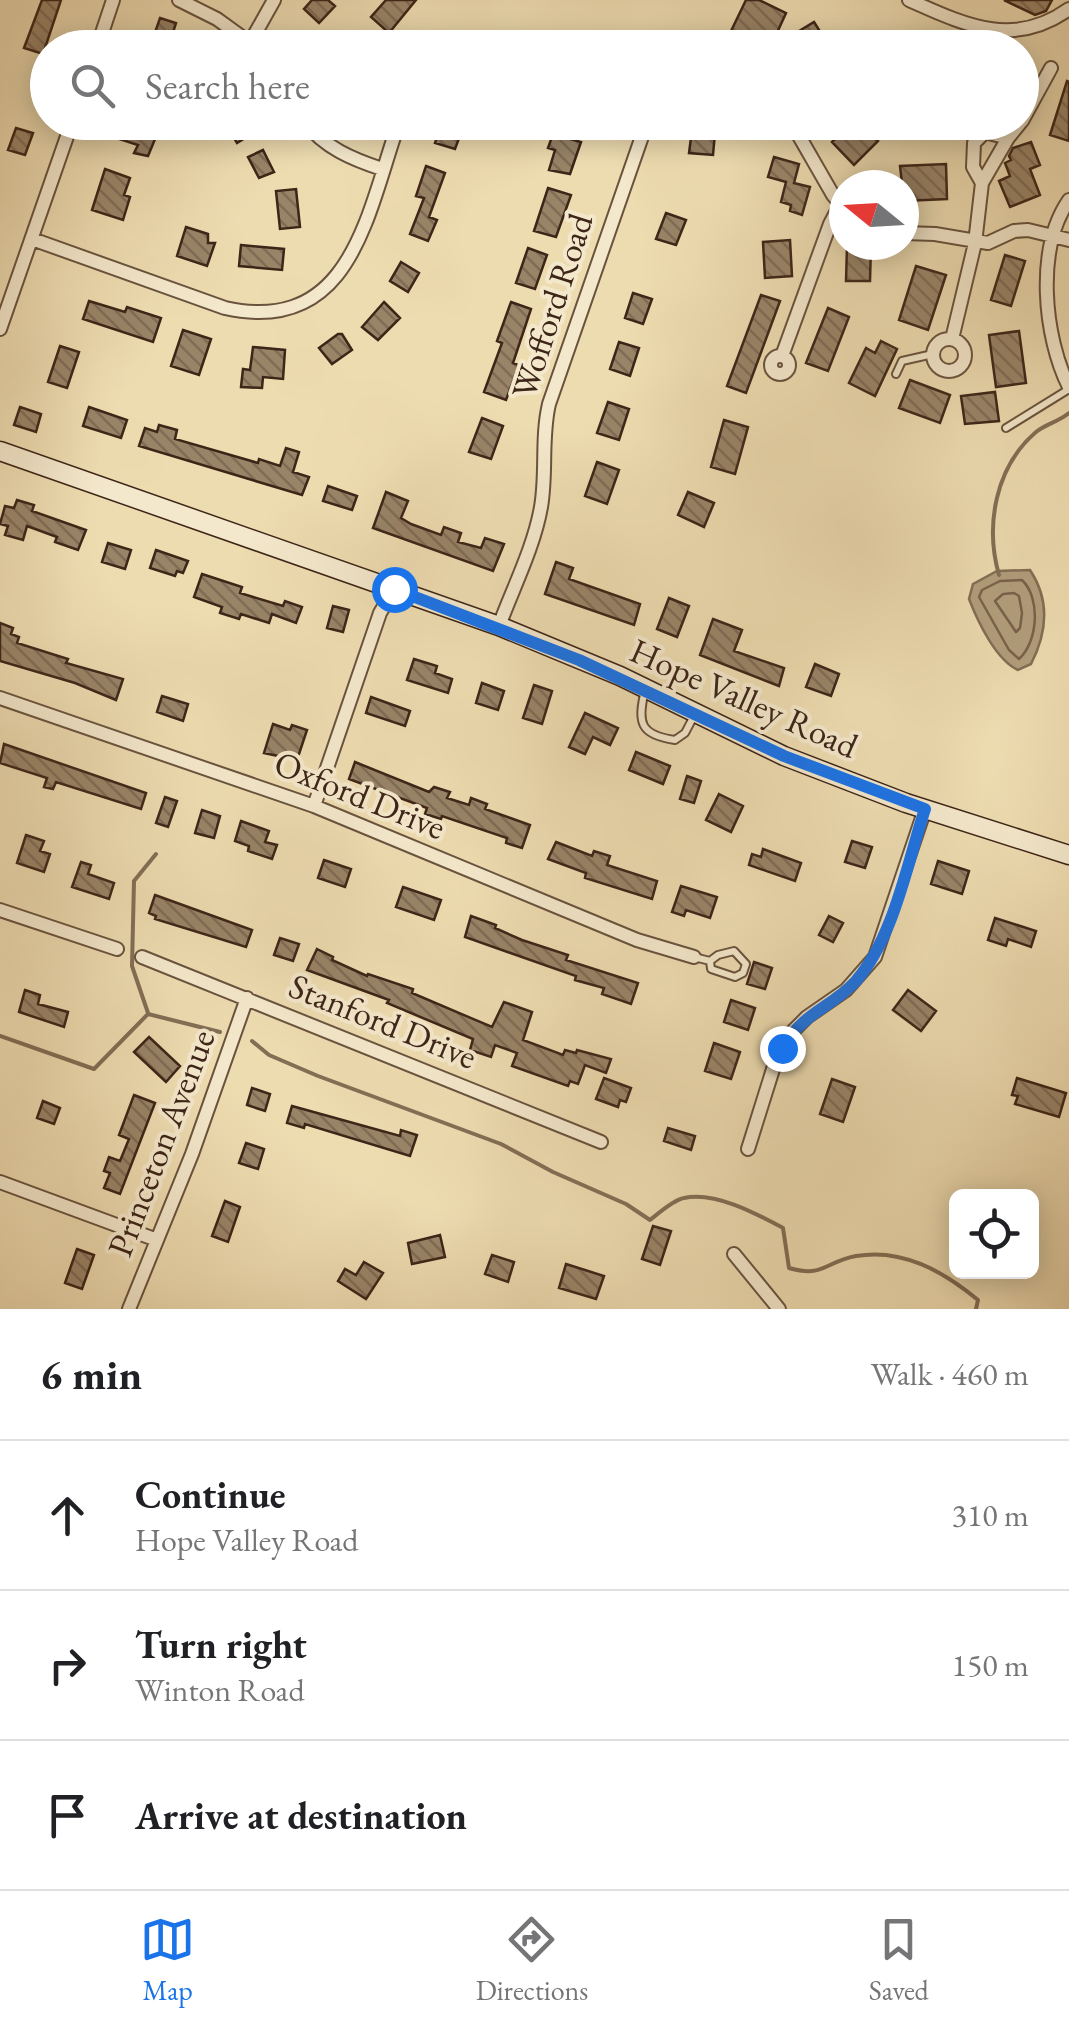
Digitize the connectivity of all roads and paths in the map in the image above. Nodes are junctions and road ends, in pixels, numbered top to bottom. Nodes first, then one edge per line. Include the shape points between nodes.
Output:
1 (112, 0) edge
2 (179, 0) edge
3 (274, 0) edge
4 (909, 0) edge
5 (1069, 9) edge
6 (103, 30) edge
7 (232, 30) edge
8 (260, 30) edge
9 (993, 30) edge
10 (1009, 30) edge
11 (1051, 68) dead end
12 (1039, 90) edge
13 (66, 140) edge
14 (320, 140) edge
15 (392, 140) edge
16 (641, 140) edge
17 (802, 140) edge
18 (977, 140) edge
19 (1007, 140) edge
20 (382, 169) junction
21 (982, 183) junction
22 (829, 185) edge
23 (1069, 200) edge
24 (829, 227) edge
25 (919, 234) edge
26 (1053, 237) junction
27 (32, 239) junction
28 (1069, 240) edge
29 (975, 243) junction
30 (0, 329) edge
31 (952, 339) junction
32 (933, 354) junction
33 (782, 356) dead end
34 (896, 374) dead end
35 (1069, 388) edge
36 (1006, 428) dead end
37 (0, 451) edge
38 (394, 589) junction
39 (499, 626) junction
40 (646, 688) junction
41 (0, 698) edge
42 (696, 713) junction
43 (314, 806) junction
44 (925, 809) junction
45 (1069, 855) edge
46 (0, 910) edge
47 (117, 949) dead end
48 (142, 957) dead end
49 (694, 957) joint
50 (710, 961) junction
51 (247, 998) junction
52 (601, 1142) dead end
53 (748, 1149) dead end
54 (0, 1182) edge
55 (157, 1240) junction
56 (734, 1254) dead end
57 (129, 1309) edge
58 (778, 1309) edge

1 - 6 street
2 - 7 street
3 - 8 street
4 - 9 street
5 - 10 street via 1031,28
11 - 12 street
13 - 27 street
14 - 20 street
15 - 20 street
16 - 39 street, Wofford Road via 549,404 540,513
17 - 22 street
18 - 21 street via 973,167
19 - 21 street
20 - 27 street via 352,255 334,282 274,313 225,308
21 - 29 street
23 - 26 street
24 - 33 street
25 - 29 street
26 - 28 street
26 - 29 street via 1014,231
26 - 35 street via 1049,324
27 - 30 street
29 - 31 street
31 - 32 street via 942,340
31 - 32 street via 965,354 960,367 940,368
32 - 34 lane via 902,361
35 - 36 lane
37 - 38 main road, Hope Valley Road
38 - 39 main road, Hope Valley Road
38 - 43 street
39 - 40 main road, Hope Valley Road
40 - 42 main road, Hope Valley Road
40 - 42 lane via 642,725 654,737 675,740
41 - 43 street, Oxford Drive
42 - 44 main road, Hope Valley Road via 784,756
43 - 49 street, Oxford Drive via 636,940
44 - 45 main road, Hope Valley Road
44 - 53 street via 875,957 846,990 793,1031 774,1066
46 - 47 street
48 - 51 street, Stanford Drive
49 - 50 lane
50 - 50 lane via 734,951 746,964 735,976 711,969
51 - 52 street, Stanford Drive
51 - 55 street, Princeton Avenue
54 - 55 street
55 - 57 street, Princeton Avenue
56 - 58 street

